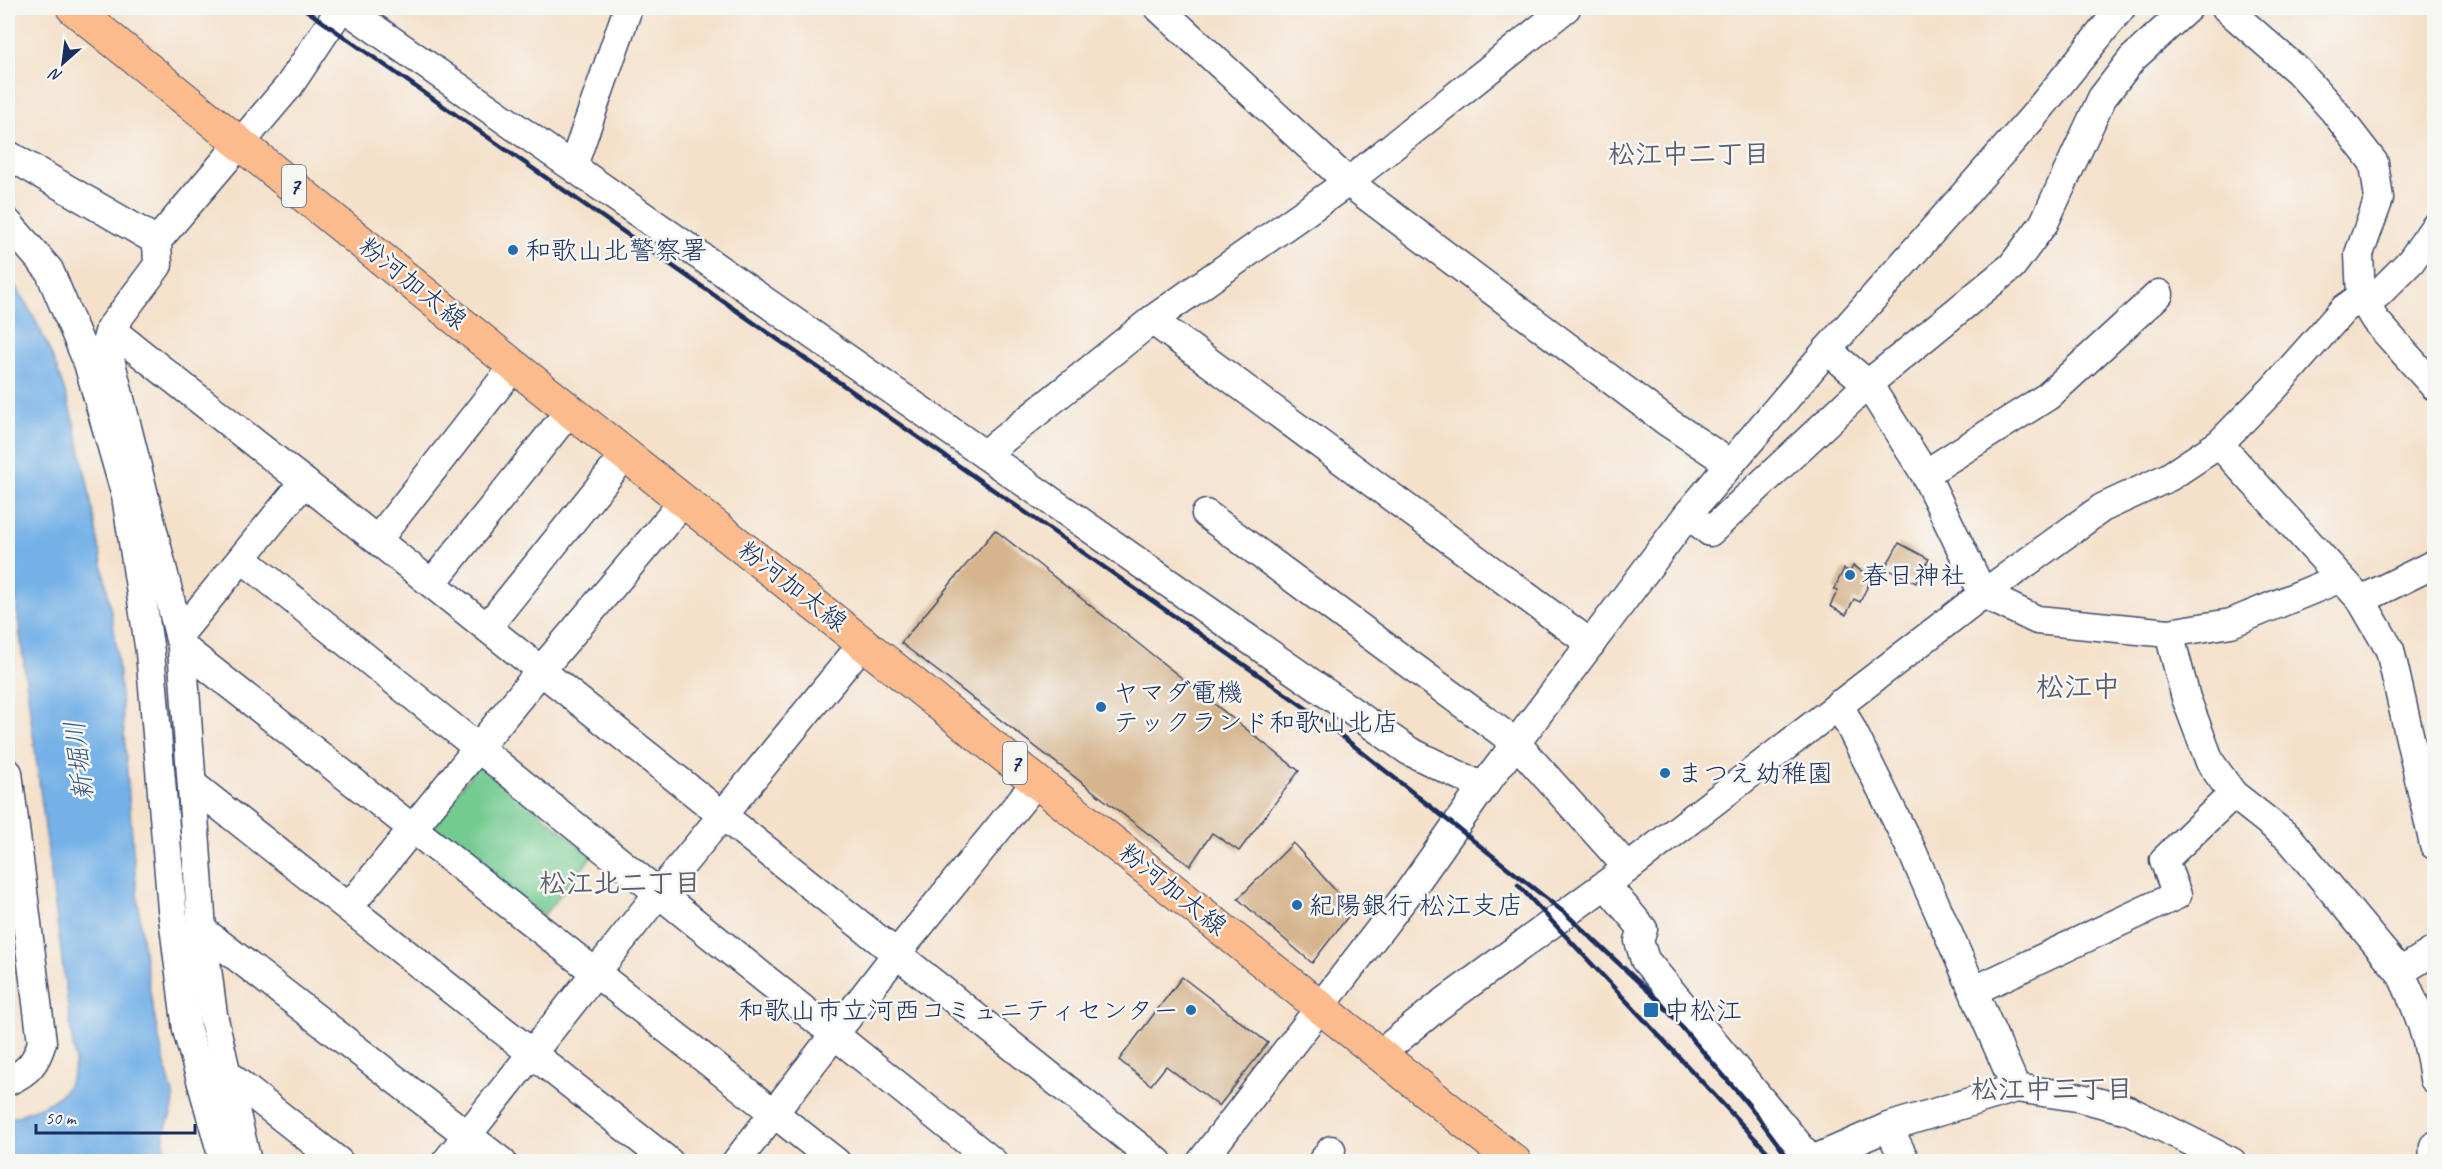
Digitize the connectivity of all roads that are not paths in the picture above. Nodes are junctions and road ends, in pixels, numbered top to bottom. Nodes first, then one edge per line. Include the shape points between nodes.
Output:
1 (74, 8) edge
2 (343, 8) edge
3 (628, 8) edge
4 (1159, 8) edge
5 (2121, 8) edge
6 (2188, 8) edge
7 (2226, 8) edge
8 (1548, 12) edge
9 (242, 143) junction
10 (8, 155) edge
11 (573, 166) junction
12 (1348, 182) junction
13 (8, 223) edge
14 (2434, 228) edge
15 (157, 241) junction
16 (2159, 294) dead end
17 (2361, 297) junction
18 (1152, 320) junction
19 (110, 329) junction
20 (1827, 350) junction
21 (514, 366) junction
22 (1868, 384) junction
23 (2434, 386) edge
24 (570, 410) junction
25 (2219, 444) junction
26 (626, 454) junction
27 (985, 454) junction
28 (1729, 463) junction
29 (1925, 474) junction
30 (304, 482) junction
31 (685, 500) junction
32 (1206, 514) dead end
33 (1688, 514) junction
34 (378, 539) junction
35 (243, 559) junction
36 (2434, 564) edge
37 (2342, 578) junction
38 (433, 582) junction
39 (1983, 594) junction
40 (2361, 600) junction
41 (488, 626) junction
42 (2169, 633) junction
43 (181, 641) junction
44 (864, 642) junction
45 (1591, 644) junction
46 (542, 669) junction
47 (1839, 704) junction
48 (1516, 743) junction
49 (478, 748) junction
50 (8, 773) edge
51 (1037, 781) junction
52 (192, 784) junction
53 (1483, 788) junction
54 (2233, 794) junction
55 (723, 814) junction
56 (414, 828) junction
57 (2434, 845) edge
58 (1617, 877) junction
59 (658, 894) junction
60 (349, 907) junction
61 (202, 930) junction
62 (2434, 951) edge
63 (898, 952) junction
64 (2400, 972) junction
65 (595, 973) junction
66 (1975, 990) junction
67 (1321, 1006) junction
68 (835, 1034) junction
69 (532, 1054) junction
70 (1380, 1054) junction
71 (228, 1076) junction
72 (2434, 1079) edge
73 (8, 1081) edge
74 (2016, 1088) junction
75 (774, 1112) junction
76 (1888, 1127) junction
77 (468, 1135) junction
78 (2434, 1146) edge
79 (224, 1161) edge
80 (247, 1161) edge
81 (339, 1161) edge
82 (446, 1161) edge
83 (502, 1161) edge
84 (669, 1161) edge
85 (736, 1161) edge
86 (836, 1161) edge
87 (993, 1161) edge
88 (1158, 1161) edge
89 (1201, 1161) edge
90 (1515, 1161) edge
91 (1810, 1161) edge
92 (1906, 1161) edge
93 (2232, 1161) edge
94 (2433, 1161) edge

1 - 9 main road, 粉河加太線 / 7
2 - 9 street via 289,86
2 - 11 street
3 - 11 street
4 - 12 street
5 - 20 street via 2032,118
6 - 22 street via 2132,59 2102,98 2044,223 2012,266
7 - 17 street via 2298,70 2374,163 2379,198 2359,254
8 - 12 street
9 - 15 street
9 - 21 main road, 粉河加太線 / 7
10 - 15 street
11 - 27 street
12 - 18 street
12 - 28 street via 1666,421
13 - 79 street via 49,270 88,363 126,496 150,652 172,909 187,1030
14 - 17 street via 2411,261 2378,294
15 - 19 street via 158,265
16 - 29 street via 2048,396
17 - 23 street via 2375,320
17 - 25 street via 2344,309
18 - 27 street
18 - 45 street
19 - 30 street
19 - 43 street via 106,343
20 - 22 street
20 - 28 street
21 - 24 main road, 粉河加太線 / 7
21 - 34 street
22 - 29 street
22 - 33 street via 1710,532
24 - 26 main road, 粉河加太線 / 7
24 - 38 street
25 - 37 street
25 - 39 street via 2169,477 2102,508
26 - 31 main road, 粉河加太線 / 7
26 - 41 street
27 - 53 street via 1409,751
28 - 33 street
29 - 39 street
30 - 34 street
30 - 35 street
31 - 44 main road, 粉河加太線 / 7
31 - 46 street
32 - 48 street
33 - 45 street
34 - 38 street
35 - 43 street
35 - 49 street
36 - 40 street
37 - 40 street
37 - 42 street via 2231,623
38 - 41 street
39 - 42 street via 2037,620
39 - 47 street
40 - 57 street via 2390,650
41 - 46 street
42 - 54 street via 2210,762
43 - 52 street
43 - 56 street
44 - 51 main road, 粉河加太線 / 7
44 - 55 street
45 - 48 street
46 - 49 street
46 - 55 street
47 - 58 street
47 - 66 street
48 - 53 street
48 - 58 street
49 - 56 street
49 - 59 street
50 - 73 street via 42,1042 37,1060 25,1074
51 - 63 street
51 - 67 main road, 粉河加太線 / 7
52 - 60 street
52 - 61 street
53 - 67 street
54 - 64 street via 2289,838
54 - 66 street via 2164,860 2176,896
55 - 59 street
55 - 63 street
56 - 60 street
56 - 65 street
58 - 70 street via 1436,1008
58 - 91 street via 1643,929 1639,940 1645,960
59 - 65 street
59 - 68 street
60 - 69 street
61 - 71 street via 213,1015
61 - 77 street
62 - 64 street
63 - 68 street
63 - 88 street
64 - 72 street via 2432,1053
65 - 69 street
65 - 75 street
66 - 74 street
67 - 70 main road, 粉河加太線 / 7
67 - 89 street
68 - 75 street
68 - 87 street
69 - 77 street
69 - 84 street
70 - 90 main road, 粉河加太線 / 7
71 - 80 street
71 - 81 street
74 - 76 street
74 - 93 street via 2128,1110
75 - 85 street
75 - 86 street
76 - 91 street
76 - 92 street
77 - 82 street
77 - 83 street
78 - 94 street

